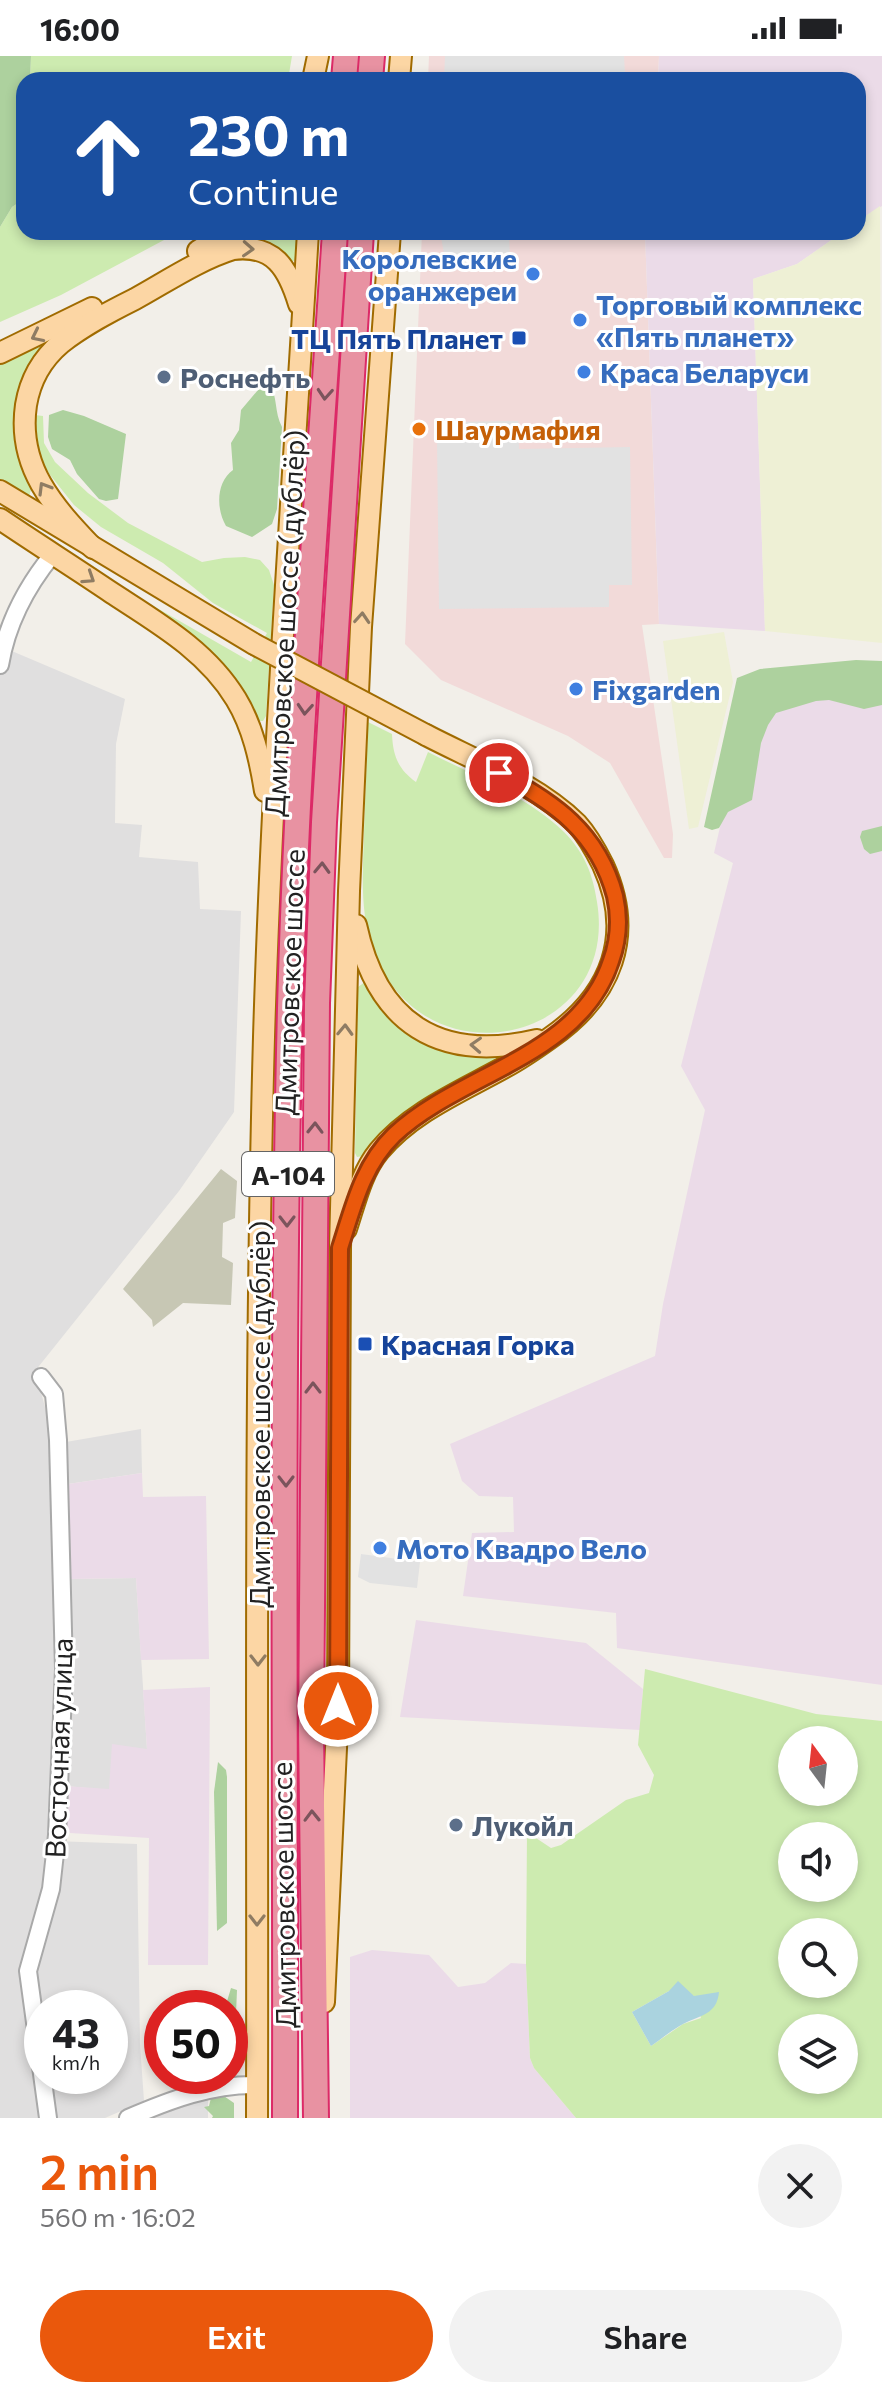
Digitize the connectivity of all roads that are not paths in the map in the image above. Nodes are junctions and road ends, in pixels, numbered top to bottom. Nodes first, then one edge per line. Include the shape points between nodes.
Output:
1 (217, 240) edge
2 (308, 240) edge
3 (334, 240) edge
4 (360, 240) edge
5 (389, 240) edge
6 (302, 331) junction
7 (0, 353) edge
8 (0, 491) edge
9 (0, 519) edge
10 (93, 548) junction
11 (53, 554) junction
12 (0, 665) edge
13 (270, 854) junction
14 (349, 891) junction
15 (553, 1036) junction
16 (340, 1248) junction
17 (41, 1377) dead end
18 (257, 2085) junction
19 (316, 2090) junction
20 (177, 2099) junction
21 (48, 2118) edge
22 (128, 2118) edge
23 (175, 2118) edge
24 (257, 2118) edge
25 (285, 2118) edge
26 (316, 2118) edge

1 -> 7 main road
2 - 6 main road, Дмитровское шоссе (дублёр)
3 -> 25 highway, Дмитровское шоссе / А-104 via 290,1005
19 -> 4 highway, Дмитровское шоссе / А-104 via 311,1712 317,1003
14 -> 5 main road via 361,627
10 -> 6 main road via 43,487 24,440 29,388 59,345 84,326 221,253 246,247 261,250 287,272
6 - 13 main road, Дмитровское шоссе (дублёр)
8 - 10 main road
9 - 11 main road
10 - 15 main road, bridge via 254,644 523,786 578,825 611,882 619,915 615,949 605,981 580,1016
11 - 12 street via 14,613
11 -> 13 main road via 185,642 236,699 261,765
13 -> 18 main road, Дмитровское шоссе (дублёр) via 259,1283
15 -> 14 main road via 510,1046 469,1046 439,1039 411,1023 392,1007 373,978
16 -> 14 main road
15 - 16 main road via 396,1133 366,1172
16 - 19 main road via 338,1706
17 - 21 street, Восточная улица via 54,1394 58,1440 64,1669 51,1889 28,1971
18 - 20 street via 229,2084
18 - 24 main road, Дмитровское шоссе (дублёр)
19 - 26 highway, Дмитровское шоссе / А-104
20 - 22 street
20 - 23 street

